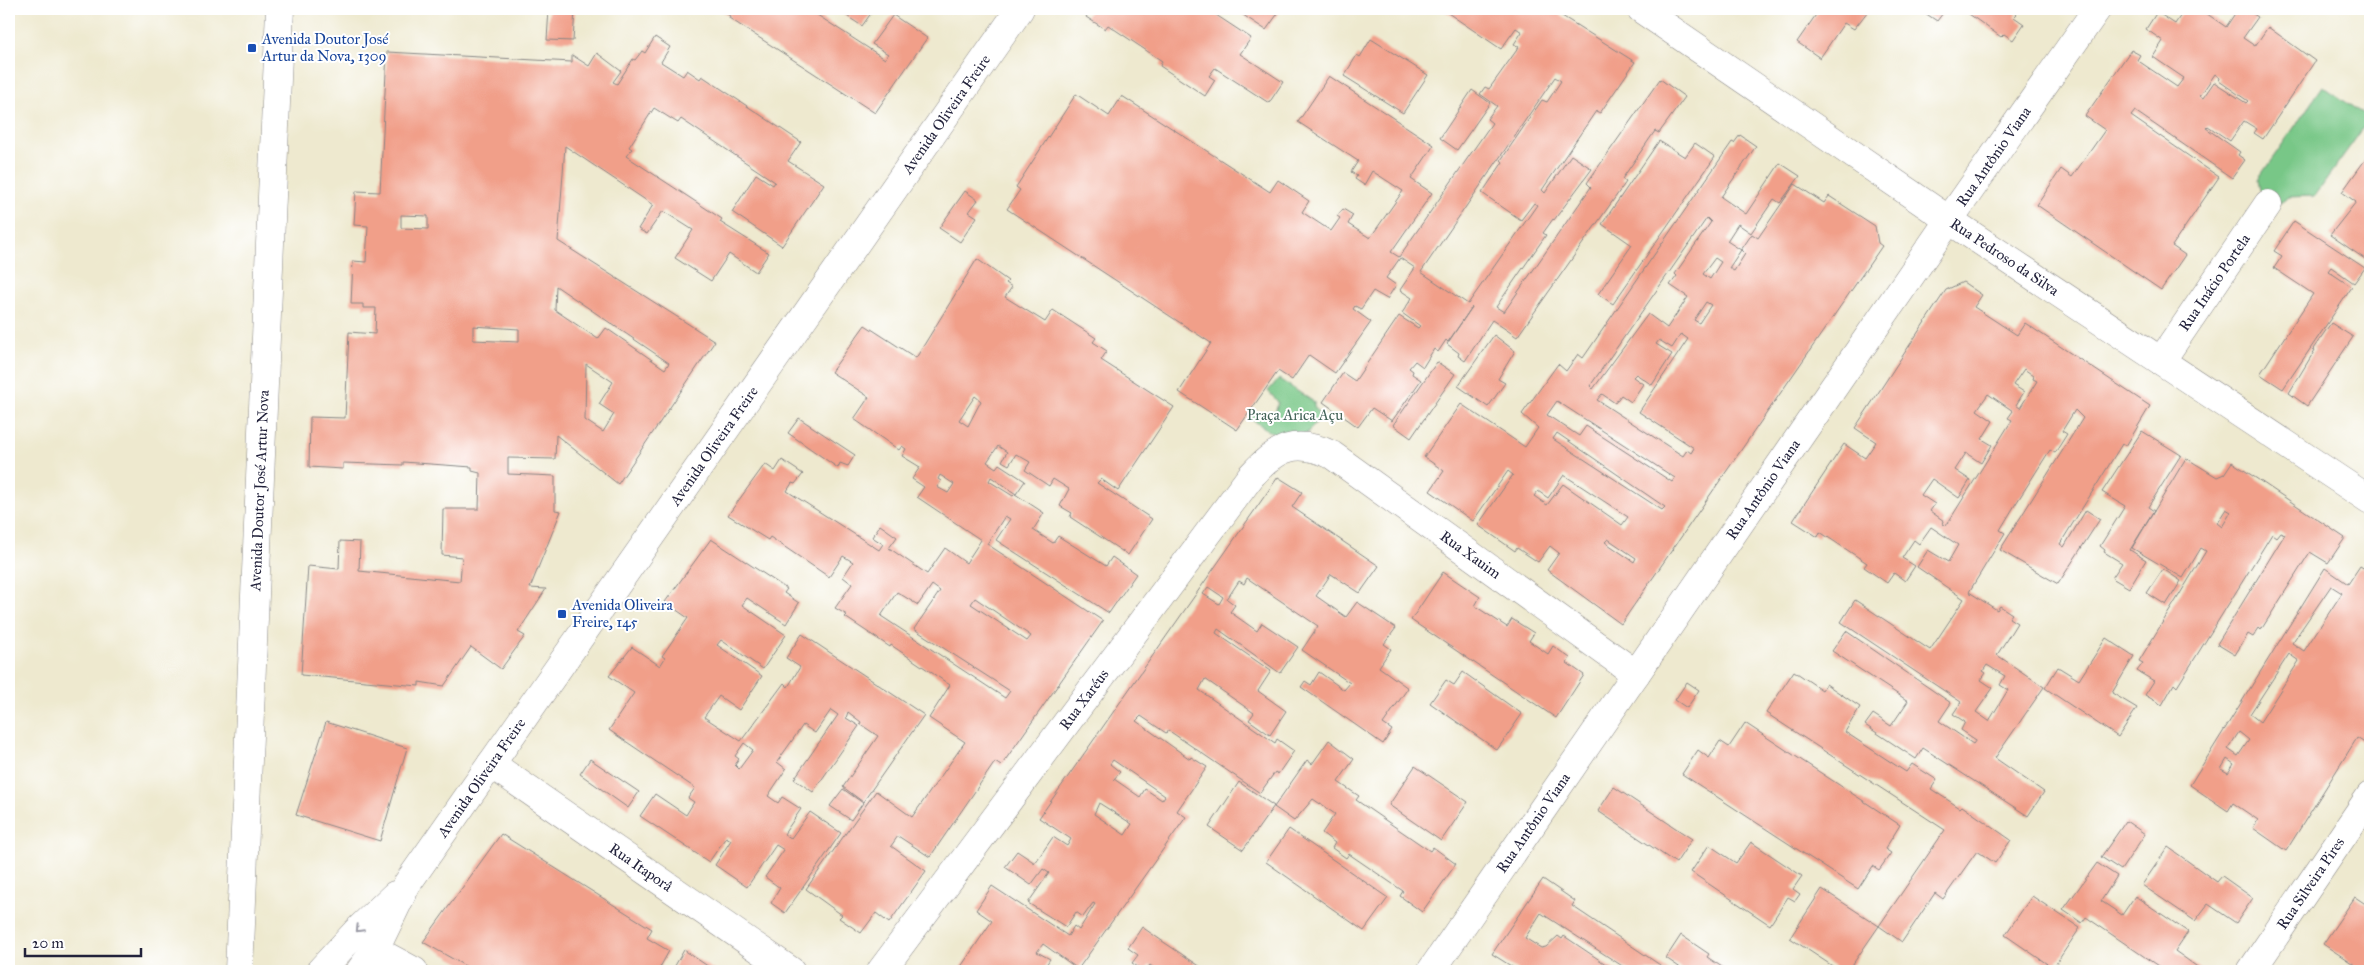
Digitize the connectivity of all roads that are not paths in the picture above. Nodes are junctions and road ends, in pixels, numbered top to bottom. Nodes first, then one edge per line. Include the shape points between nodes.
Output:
1 (280, 9) edge
2 (1020, 9) edge
3 (1642, 9) edge
4 (2097, 9) edge
5 (2268, 204) dead end
6 (1949, 220) junction
7 (2161, 361) junction
8 (1300, 445) joint
9 (2370, 500) edge
10 (1636, 674) junction
11 (491, 764) junction
12 (2370, 796) edge
13 (407, 884) junction
14 (368, 961) edge
15 (239, 971) edge
16 (320, 971) edge
17 (414, 971) edge
18 (791, 971) edge
19 (881, 971) edge
20 (1431, 971) edge
21 (2251, 971) edge

1 - 15 street, Avenida Doutor José Artur Nova
2 - 11 street, Avenida Oliveira Freire
3 - 6 street, Rua Pedroso da Silva
4 - 6 street, Rua Antônio Viana
5 - 7 street, Rua Inácio Portela
6 - 7 street, Rua Pedroso da Silva
6 - 10 street, Rua Antônio Viana
7 - 9 street, Rua Pedroso da Silva
8 - 10 street, Rua Xauim via 1317,448 1338,459
8 - 19 street, Rua Xaréus via 1280,450 1251,476
10 - 20 street, Rua Antônio Viana
11 - 13 street, Avenida Oliveira Freire
11 - 18 street, Rua Itaporâ
12 - 21 street, Rua Silveira Pires
13 - 14 street, Avenida Oliveira Freire
13 -> 16 street, Avenida Oliveira Freire
14 - 17 street

